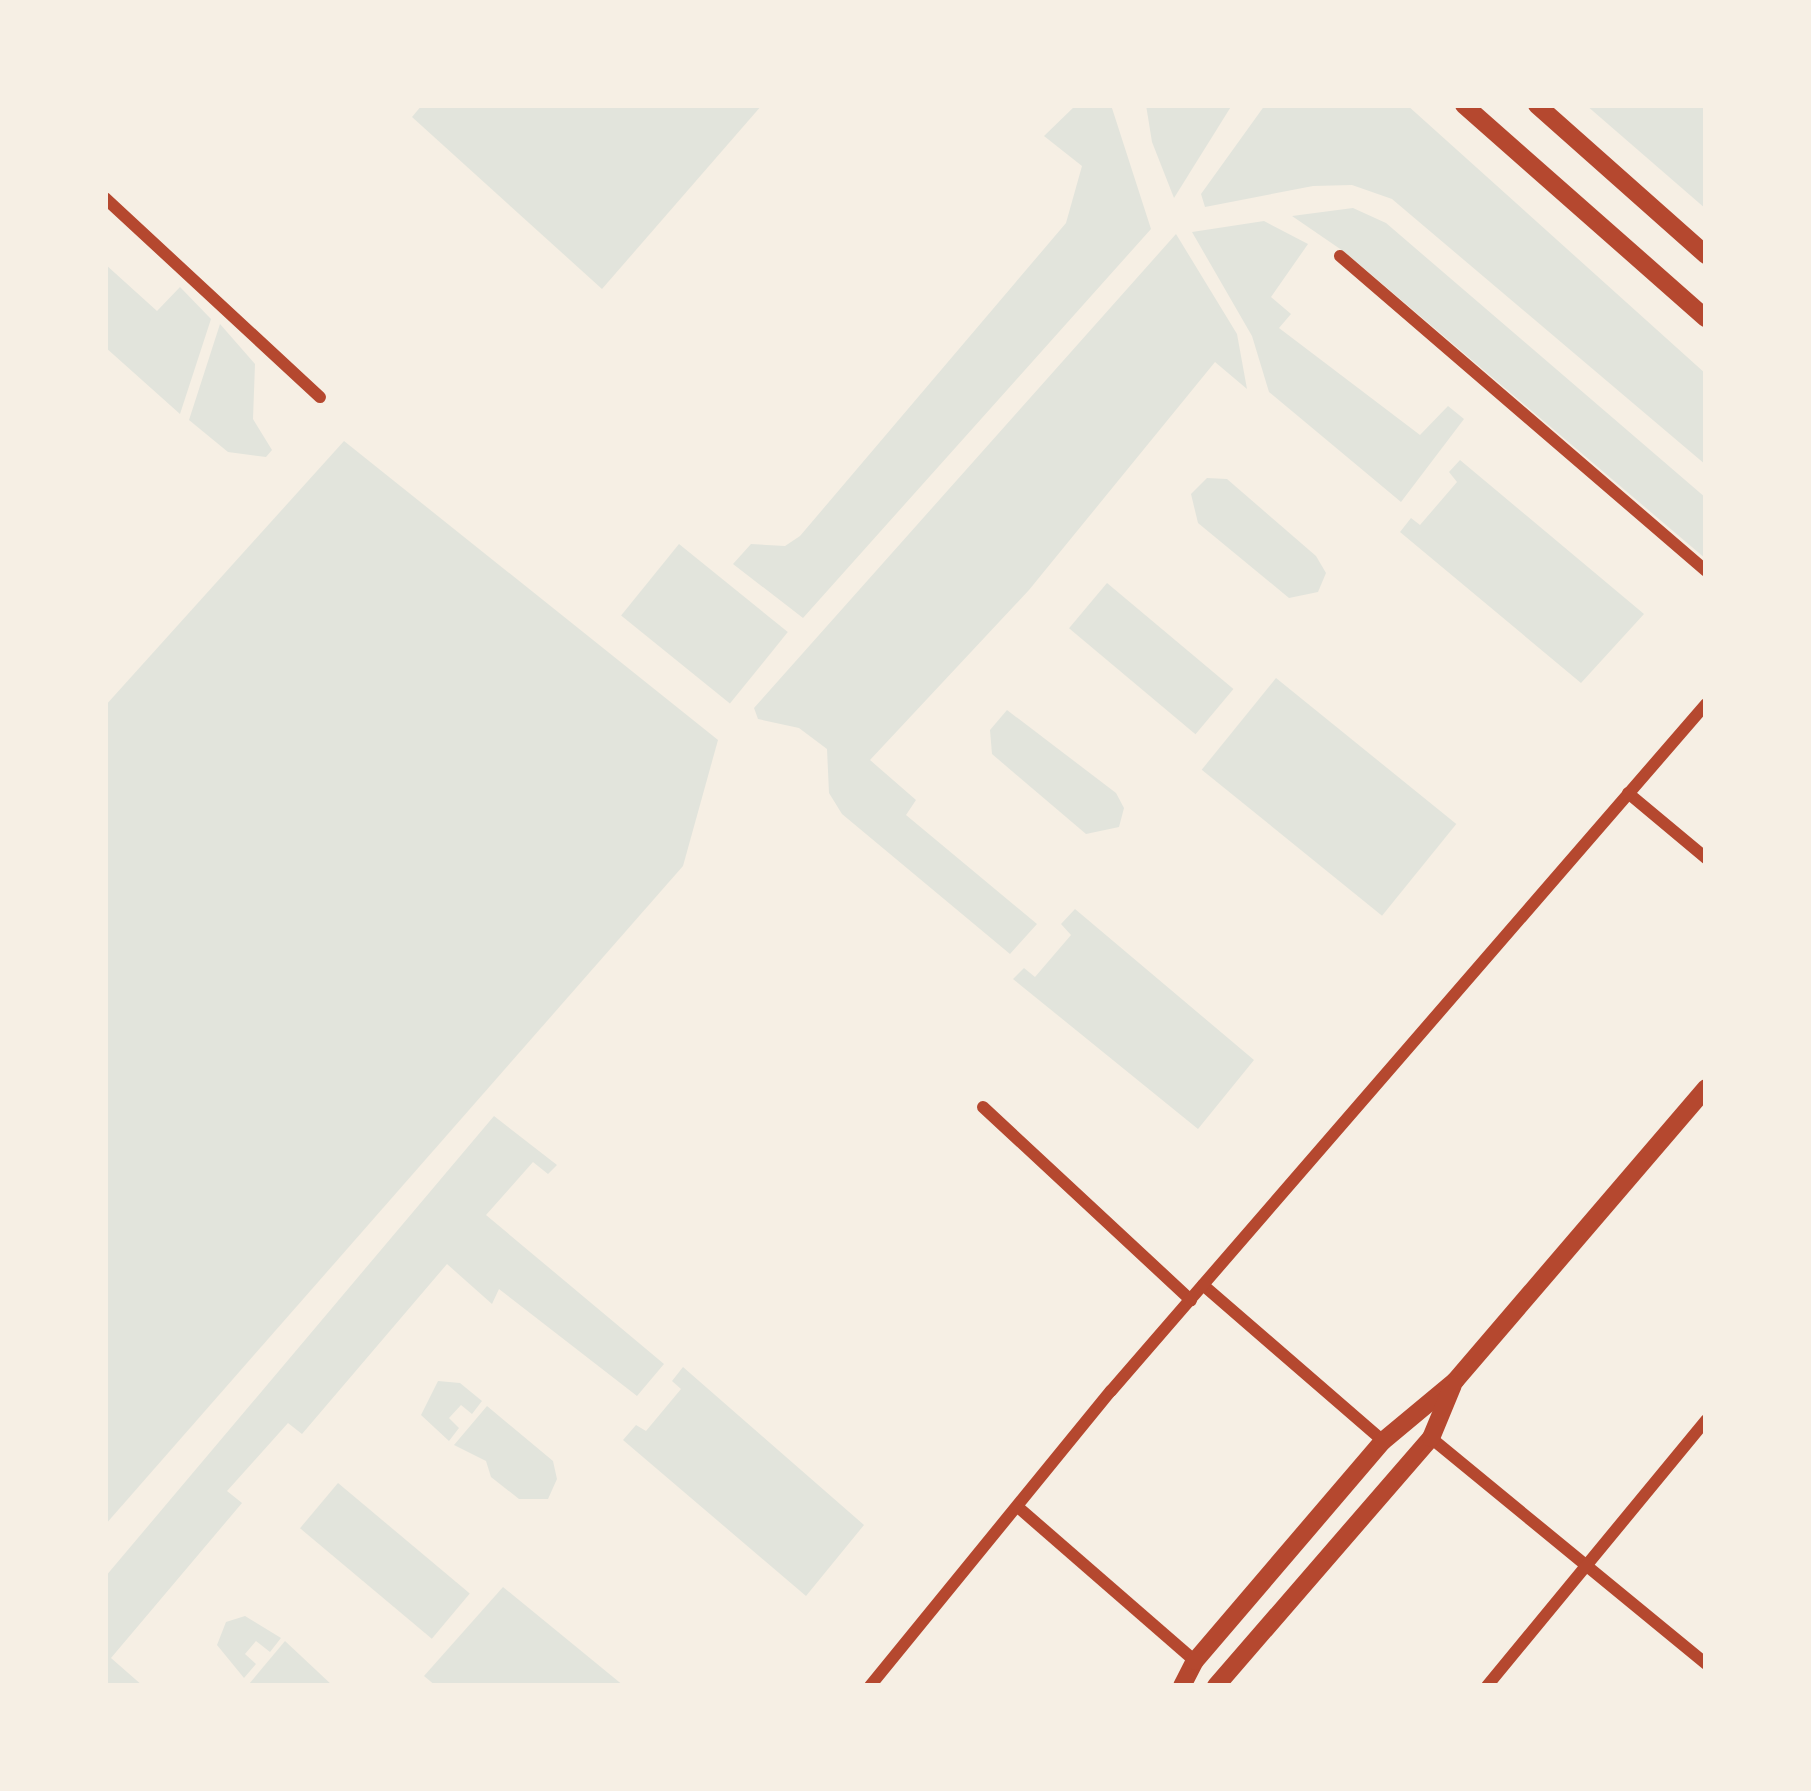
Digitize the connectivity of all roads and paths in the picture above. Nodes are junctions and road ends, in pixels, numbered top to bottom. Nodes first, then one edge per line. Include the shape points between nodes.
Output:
1 (1464, 105) edge
2 (1537, 105) edge
3 (105, 198) edge
4 (1706, 255) edge
5 (1340, 256) dead end
6 (1706, 318) edge
7 (320, 397) dead end
8 (1706, 571) edge
9 (1706, 704) edge
10 (1628, 794) junction
11 (1706, 858) edge
12 (1706, 1088) edge
13 (983, 1107) dead end
14 (1203, 1285) junction
15 (1191, 1300) junction
16 (1455, 1381) junction
17 (1706, 1420) edge
18 (1431, 1438) junction
19 (1383, 1441) junction
20 (1018, 1508) junction
21 (1585, 1564) junction
22 (1195, 1661) junction
23 (1706, 1664) edge
24 (1221, 1685) edge
25 (870, 1686) edge
26 (1182, 1686) edge
27 (1487, 1686) edge

1 - 6 main road
2 - 4 main road
3 - 7 street
5 - 8 street
9 - 10 street
10 - 11 street
10 - 14 street
12 - 16 main road
13 - 15 street
14 - 15 street
14 - 19 street
15 - 20 street
16 - 18 main road
16 - 19 main road
17 - 21 street
18 - 21 street
18 - 24 main road
19 - 22 main road
20 - 22 street
20 - 25 street
21 - 23 street
21 - 27 street
22 - 26 main road

